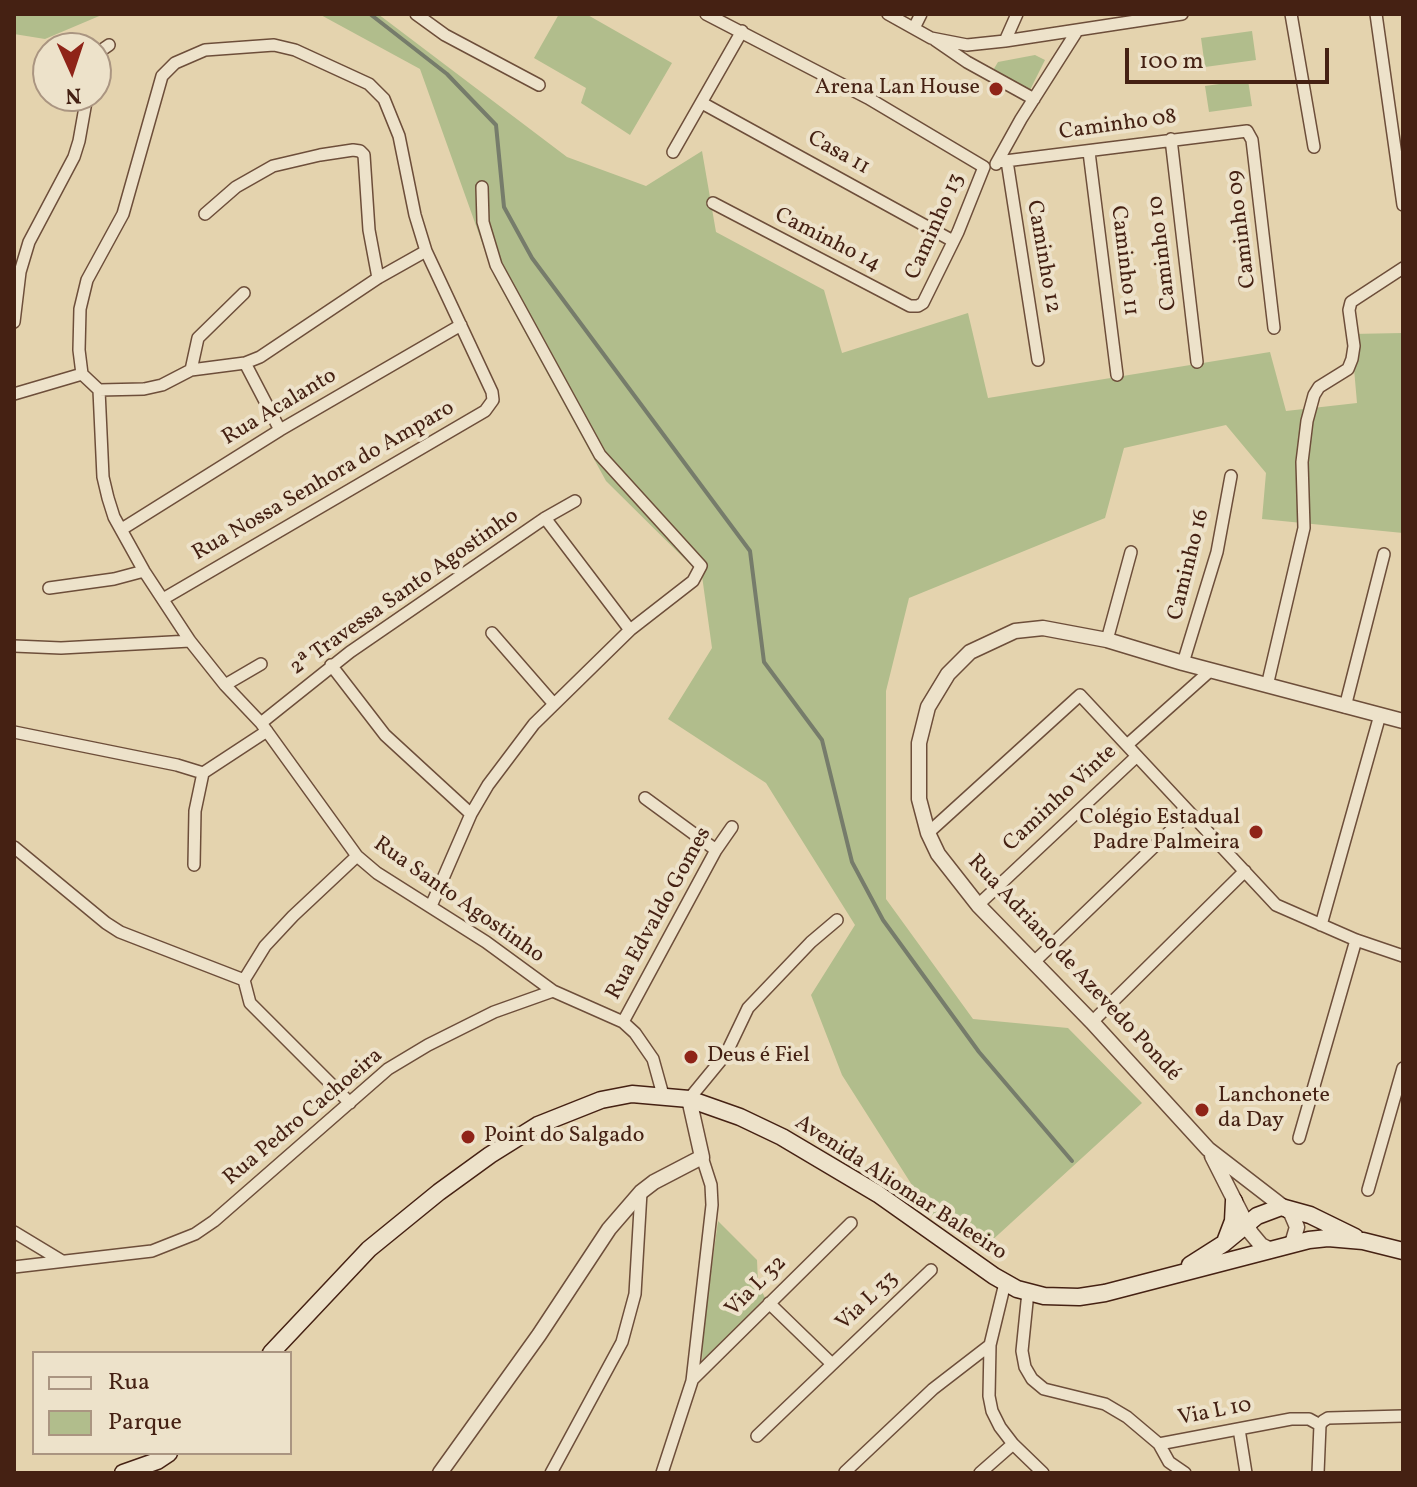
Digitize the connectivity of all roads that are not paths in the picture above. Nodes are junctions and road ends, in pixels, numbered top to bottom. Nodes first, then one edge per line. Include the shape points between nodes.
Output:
1 (416, 14) edge
2 (706, 14) edge
3 (888, 14) edge
4 (921, 14) edge
5 (1017, 14) edge
6 (1182, 14) edge
7 (1291, 14) edge
8 (1376, 14) edge
9 (725, 18) edge
10 (1126, 18) edge
11 (914, 28) junction
12 (742, 31) junction
13 (1077, 31) junction
14 (931, 38) junction
15 (1005, 41) junction
16 (539, 85) dead end
17 (1403, 97) edge
18 (1388, 98) junction
19 (1034, 99) junction
20 (702, 103) junction
21 (84, 112) edge
22 (1244, 130) joint
23 (1171, 139) junction
24 (1314, 147) dead end
25 (673, 152) dead end
26 (1089, 152) junction
27 (996, 164) junction
28 (482, 187) dead end
29 (713, 203) dead end
30 (1403, 205) edge
31 (205, 214) dead end
32 (953, 241) junction
33 (426, 251) junction
34 (1403, 268) edge
35 (378, 278) junction
36 (244, 293) dead end
37 (923, 303) joint
38 (14, 322) edge
39 (461, 325) junction
40 (1274, 328) dead end
41 (1038, 360) dead end
42 (1197, 362) dead end
43 (245, 363) junction
44 (191, 370) junction
45 (82, 374) junction
46 (1117, 375) dead end
47 (99, 390) junction
48 (14, 394) edge
49 (280, 430) junction
50 (1231, 476) dead end
51 (575, 501) dead end
52 (545, 518) junction
53 (122, 529) junction
54 (1131, 552) dead end
55 (1384, 554) dead end
56 (144, 571) junction
57 (49, 588) dead end
58 (163, 599) junction
59 (630, 630) junction
60 (492, 633) dead end
61 (1107, 640) junction
62 (190, 641) junction
63 (14, 646) edge
64 (1183, 663) junction
65 (261, 664) dead end
66 (331, 665) junction
67 (1211, 670) junction
68 (225, 685) junction
69 (1267, 686) junction
70 (553, 703) junction
71 (1345, 707) junction
72 (1380, 715) junction
73 (1403, 721) edge
74 (264, 727) junction
75 (14, 732) edge
76 (1127, 745) junction
77 (1137, 756) junction
78 (203, 773) junction
79 (645, 798) dead end
80 (1189, 813) junction
81 (471, 814) junction
82 (732, 827) dead end
83 (928, 833) junction
84 (14, 847) edge
85 (716, 850) junction
86 (357, 856) junction
87 (194, 865) dead end
88 (1245, 871) junction
89 (978, 905) junction
90 (431, 906) junction
91 (837, 920) dead end
92 (1321, 925) junction
93 (1356, 940) junction
94 (1403, 956) edge
95 (1033, 963) junction
96 (244, 980) junction
97 (553, 991) junction
98 (623, 1022) junction
99 (1092, 1022) junction
100 (1403, 1068) edge
101 (663, 1095) junction
102 (689, 1099) junction
103 (350, 1103) junction
104 (1299, 1138) dead end
105 (1208, 1149) junction
106 (702, 1157) junction
107 (1368, 1190) dead end
108 (641, 1192) junction
109 (1234, 1201) junction
110 (1281, 1207) junction
111 (851, 1223) dead end
112 (1246, 1225) junction
113 (14, 1232) edge
114 (1363, 1241) junction
115 (1223, 1244) junction
116 (1292, 1244) junction
117 (1269, 1249) junction
118 (1403, 1251) edge
119 (62, 1261) junction
120 (14, 1267) edge
121 (931, 1270) dead end
122 (1167, 1277) junction
123 (1005, 1283) junction
124 (1028, 1292) junction
125 (769, 1303) junction
126 (990, 1345) junction
127 (273, 1351) edge
128 (832, 1364) junction
129 (692, 1381) junction
130 (1403, 1416) edge
131 (1324, 1422) junction
132 (1239, 1429) junction
133 (757, 1436) dead end
134 (1013, 1444) junction
135 (1159, 1444) junction
136 (166, 1455) edge
137 (845, 1472) edge
138 (123, 1473) edge
139 (440, 1473) edge
140 (551, 1473) edge
141 (662, 1473) edge
142 (980, 1473) edge
143 (1043, 1473) edge
144 (1185, 1473) edge
145 (1246, 1473) edge
146 (1318, 1473) edge

1 - 16 street
2 - 9 street
3 - 11 street
4 - 11 street
5 - 15 street
6 - 10 street
7 - 24 street
8 - 18 street
9 - 12 street
10 - 13 street
11 - 14 street
12 - 20 street
12 - 27 street
13 - 15 street
13 - 19 street, Caminho 13
14 - 15 street via 967,45
14 - 19 street
17 - 18 street
18 - 30 street
19 - 27 street, Caminho 13
20 - 25 street
20 - 32 street, Casa 11
21 - 38 street via 74,157 29,242
22 - 23 street, Caminho 08
22 - 40 street, Caminho 09 via 1252,140
23 - 26 street, Caminho 08
23 - 42 street, Caminho 10
26 - 27 street, Caminho 08
26 - 46 street, Caminho 11
27 - 32 street, Caminho 13
27 - 41 street, Caminho 12
28 - 59 street via 483,222 496,265 600,455 698,561 700,571 693,581
29 - 37 street, Caminho 14 via 910,306
31 - 35 street via 236,187 273,166 360,151
32 - 37 street, Caminho 13
33 - 35 street
33 - 39 street
33 - 45 street via 392,116 369,84 274,45 188,55 162,76 123,214 87,280 80,309
34 - 69 street via 1351,302 1352,359 1348,369 1314,395 1302,462 1304,528
35 - 43 street
36 - 44 street via 198,338
39 - 49 street, Rua Acalanto
39 - 58 street, Rua Nossa Senhora do Amparo via 492,392 492,405
43 - 44 street
43 - 49 street
44 - 47 street via 144,389
45 - 47 street
45 - 48 street
47 - 53 street, Rua Santo Agostinho via 103,477
49 - 53 street, Rua Acalanto
50 - 64 street, Caminho 16 via 1217,552
51 - 52 street, 2ª Travessa Santo Agostinho
52 - 59 street
52 - 66 street, 2ª Travessa Santo Agostinho
53 - 56 street, Rua Santo Agostinho
54 - 61 street
55 - 71 street
56 - 57 street
56 - 58 street, Rua Santo Agostinho
58 - 62 street, Rua Santo Agostinho
59 - 70 street
60 - 70 street
61 - 64 street, Rua Adriano de Azevedo Pondé
61 - 83 street, Rua Adriano de Azevedo Pondé via 1043,628 1015,631 970,652 948,674 928,707 919,743 919,799
62 - 63 street
62 - 68 street, Rua Santo Agostinho
64 - 67 street, Rua Adriano de Azevedo Pondé
65 - 68 street
66 - 74 street, 2ª Travessa Santo Agostinho
66 - 81 street via 385,735
67 - 69 street, Rua Adriano de Azevedo Pondé
67 - 76 street, Caminho Vinte
68 - 74 street, Rua Santo Agostinho
69 - 71 street, Rua Adriano de Azevedo Pondé
70 - 81 street
71 - 72 street, Rua Adriano de Azevedo Pondé
72 - 73 street, Rua Adriano de Azevedo Pondé
72 - 92 street
74 - 78 street, 2ª Travessa Santo Agostinho
74 - 86 street, Rua Santo Agostinho
75 - 78 street
76 - 77 street
76 - 83 street via 1077,696
77 - 80 street
77 - 89 street, Caminho Vinte
78 - 87 street via 195,811
79 - 85 street
80 - 88 street
80 - 95 street
81 - 90 street
82 - 85 street, Rua Edvaldo Gomes
83 - 89 street, Rua Adriano de Azevedo Pondé
84 - 96 street via 120,932
85 - 98 street, Rua Edvaldo Gomes
86 - 90 street, Rua Santo Agostinho
86 - 96 street via 265,946
88 - 92 street via 1276,905
88 - 99 street
89 - 95 street, Rua Adriano de Azevedo Pondé
90 - 97 street, Rua Santo Agostinho
91 - 102 street via 748,1008 726,1054
92 - 93 street
93 - 94 street
93 - 104 street
95 - 99 street, Rua Adriano de Azevedo Pondé
96 - 103 street via 250,1003
97 - 98 street
97 - 103 street, Rua Pedro Cachoeira via 494,1012 428,1045 388,1069
98 - 101 street via 653,1059
99 - 105 street, Rua Adriano de Azevedo Pondé
100 - 107 street
101 - 102 main road, Avenida Aliomar Baleeiro
101 - 127 main road, Avenida Aliomar Baleeiro via 616,1096 577,1108 490,1155 369,1249
102 - 106 street
102 - 123 main road, Avenida Aliomar Baleeiro via 782,1137 878,1194
103 - 119 street, Rua Pedro Cachoeira via 195,1234 152,1251
105 - 109 street, Rua Adriano de Azevedo Pondé
105 - 110 street, Rua Adriano de Azevedo Pondé
106 - 108 street
106 - 129 street via 712,1205
108 - 139 street via 609,1229
108 - 140 street via 635,1294 622,1342
109 - 112 street, Rua Adriano de Azevedo Pondé
109 - 115 main road
110 - 112 main road, Avenida Aliomar Baleeiro
110 - 114 main road, Avenida Aliomar Baleeiro
110 - 116 street, Rua Adriano de Azevedo Pondé via 1295,1220
111 - 125 street, Via L 32
112 - 115 main road, Avenida Aliomar Baleeiro
112 - 117 street, Rua Adriano de Azevedo Pondé
113 - 119 street
114 - 116 main road, Avenida Aliomar Baleeiro via 1328,1238
114 - 118 main road, Avenida Aliomar Baleeiro
115 - 122 main road, Avenida Aliomar Baleeiro
116 - 117 main road, Avenida Aliomar Baleeiro
117 - 122 main road, Avenida Aliomar Baleeiro
119 - 120 street, Rua Pedro Cachoeira
121 - 128 street, Via L 33
122 - 124 main road, Avenida Aliomar Baleeiro via 1079,1297
123 - 124 main road, Avenida Aliomar Baleeiro
123 - 126 street
124 - 135 street, Via L 10 via 1022,1351 1032,1379 1060,1395 1105,1404
125 - 128 street, Via L 33
125 - 129 street, Via L 32
126 - 134 street via 992,1411
126 - 137 street via 933,1389
128 - 133 street, Via L 33
129 - 141 street
130 - 131 street, Via L 10
131 - 132 street, Via L 10 via 1301,1419
131 - 146 street
132 - 135 street, Via L 10
132 - 145 street
134 - 142 street
134 - 143 street
135 - 144 street via 1169,1462
136 - 138 main road

